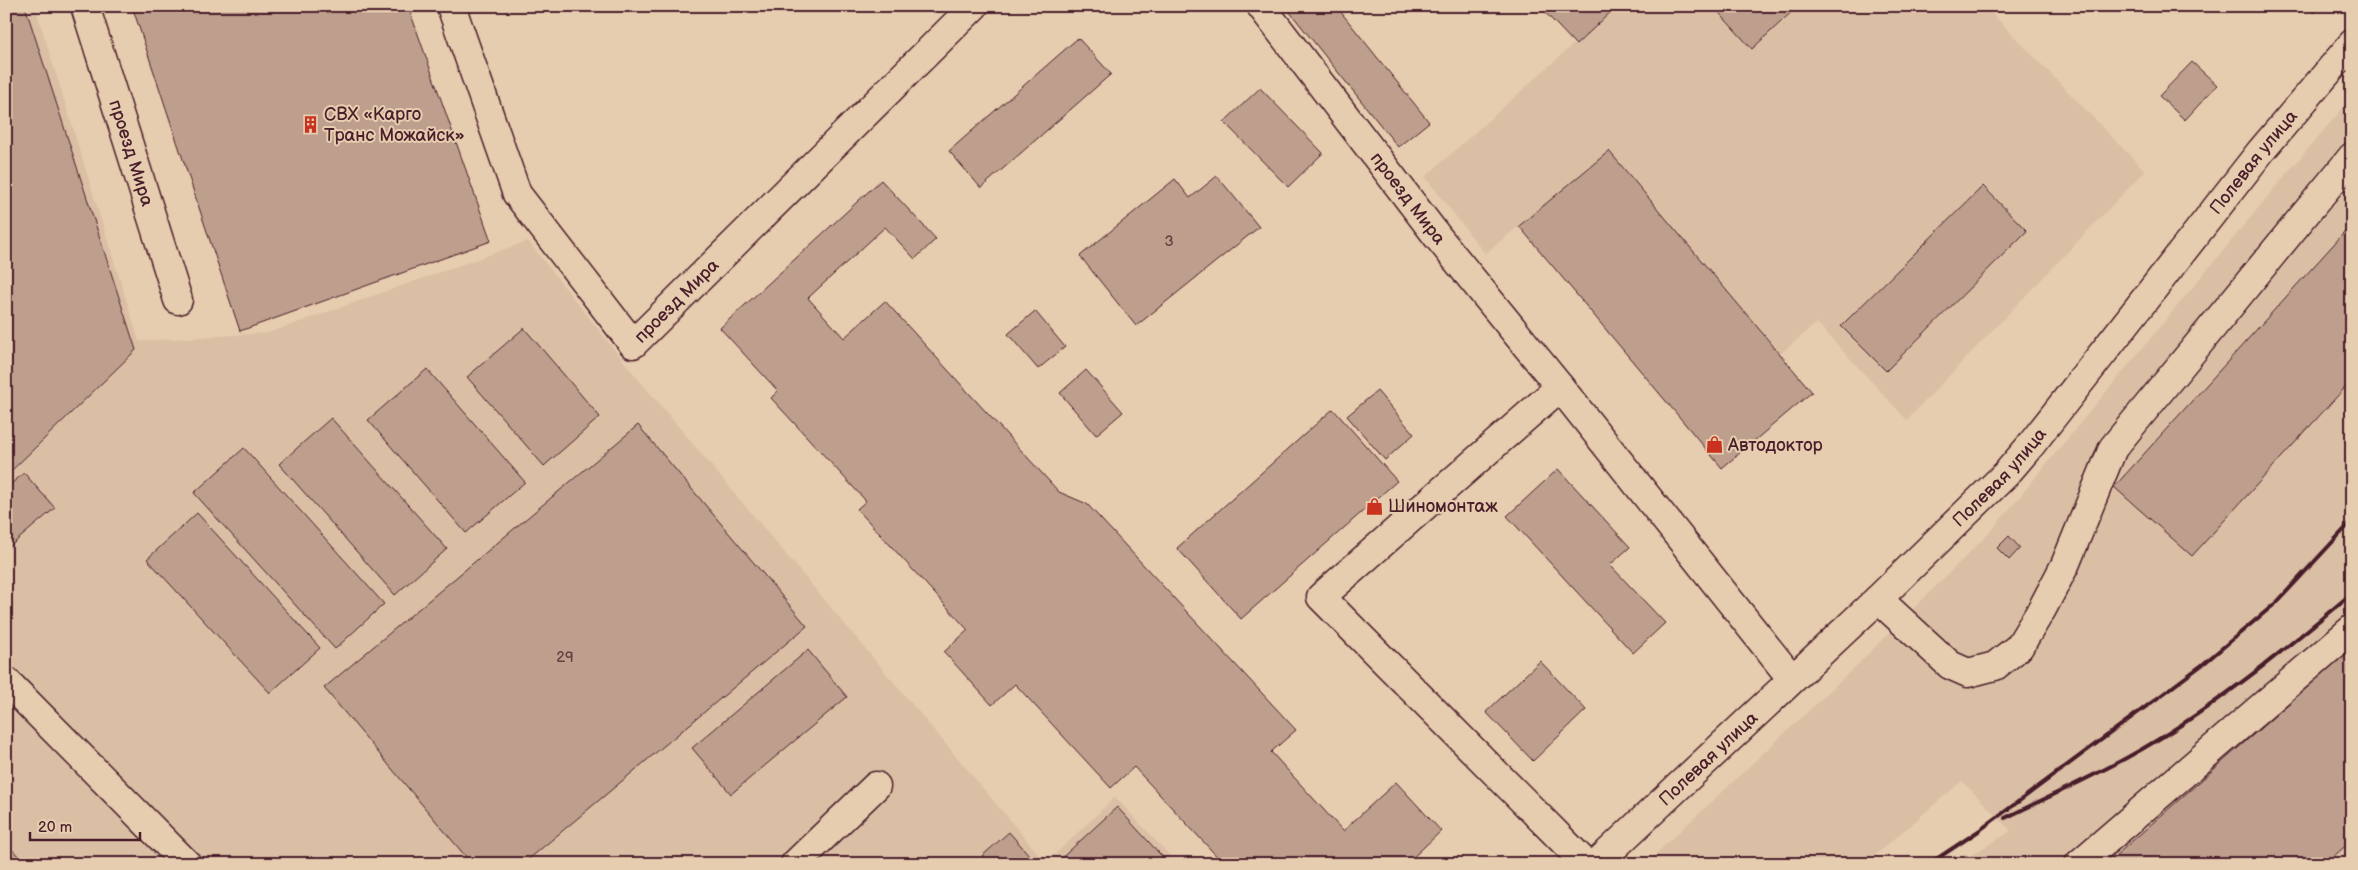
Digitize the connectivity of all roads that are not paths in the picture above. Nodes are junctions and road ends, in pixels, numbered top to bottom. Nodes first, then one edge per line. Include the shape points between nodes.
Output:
1 (85, 6) edge
2 (451, 6) edge
3 (974, 6) edge
4 (1261, 6) edge
5 (2352, 44) edge
6 (2352, 157) edge
7 (178, 300) dead end
8 (1560, 387) junction
9 (1878, 599) junction
10 (2352, 628) edge
11 (1792, 679) junction
12 (6, 682) edge
13 (876, 786) dead end
14 (188, 864) edge
15 (795, 864) edge
16 (1586, 864) edge
17 (1596, 864) edge
18 (2079, 864) edge

1 - 7 main road, проезд Мира
2 - 3 main road, проезд Мира via 517,194 633,344
4 - 8 main road, проезд Мира via 1437,236
5 - 9 main road, Полевая улица via 2261,151 2030,446 2006,474
6 - 9 main road via 2113,448 2065,565 2019,647 1995,666 1968,673 1950,665
8 - 11 main road, проезд Мира
8 - 16 main road via 1321,598
9 - 11 main road, Полевая улица
10 - 18 main road
11 - 17 main road, Полевая улица
12 - 14 main road
13 - 15 main road

